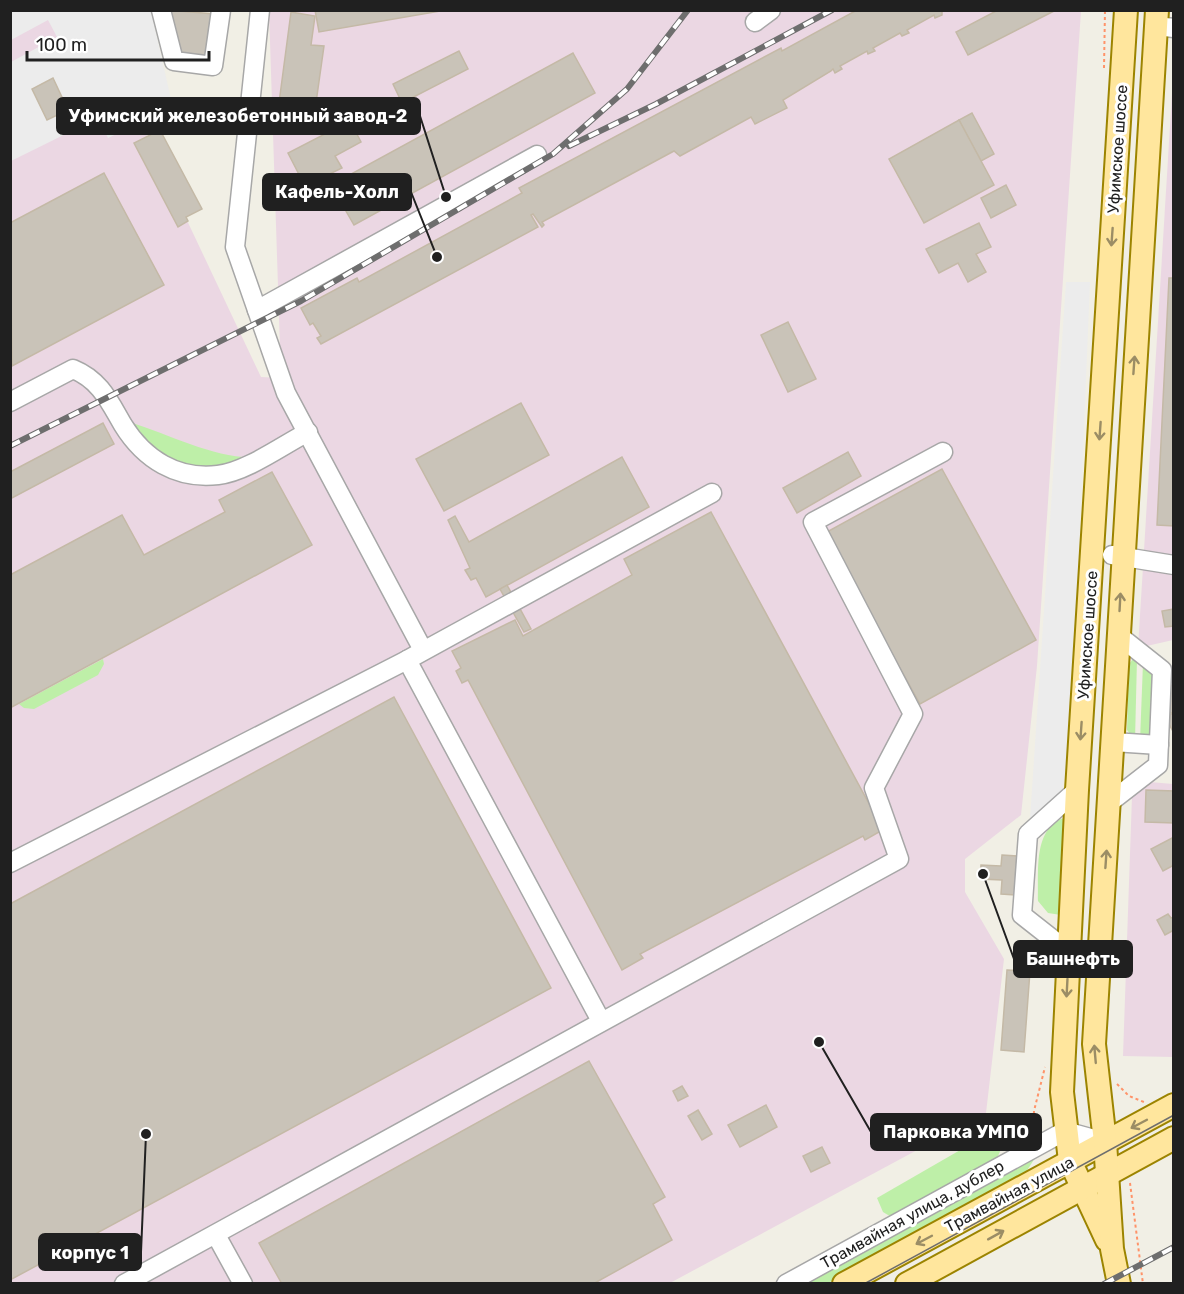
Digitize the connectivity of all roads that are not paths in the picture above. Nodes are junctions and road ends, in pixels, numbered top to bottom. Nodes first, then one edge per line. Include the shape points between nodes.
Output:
1 (161, 10) edge
2 (221, 10) edge
3 (260, 10) edge
4 (771, 10) edge
5 (1126, 10) edge
6 (755, 22) dead end
7 (1162, 22) edge
8 (537, 155) dead end
9 (257, 310) junction
10 (10, 402) edge
11 (308, 432) junction
12 (943, 452) dead end
13 (712, 493) dead end
14 (1117, 556) junction
15 (1173, 565) edge
16 (1118, 635) junction
17 (423, 650) junction
18 (407, 660) junction
19 (1173, 663) edge
20 (1113, 742) junction
21 (1159, 745) junction
22 (1166, 762) edge
23 (1077, 790) junction
24 (1109, 803) junction
25 (10, 863) edge
26 (1069, 952) junction
27 (601, 1021) junction
28 (1062, 1092) junction
29 (1099, 1096) junction
30 (1173, 1105) edge
31 (1065, 1131) junction
32 (1173, 1138) edge
33 (1105, 1142) junction
34 (1070, 1161) junction
35 (1107, 1175) junction
36 (1081, 1189) junction
37 (216, 1235) junction
38 (1112, 1249) junction
39 (124, 1284) edge
40 (243, 1284) edge
41 (786, 1284) edge
42 (844, 1284) edge
43 (907, 1284) edge
44 (1119, 1284) edge

1 - 2 street via 174,61 213,66
3 - 9 street via 235,247
4 - 6 street
5 -> 23 main road, Уфимское шоссе
14 -> 7 main road, Уфимское шоссе
8 - 9 street
9 - 11 street via 286,393
10 - 11 street via 73,369 89,376 143,451 164,467 190,475 219,475 238,469
11 - 17 street
12 - 27 street via 813,522 913,714 874,788 899,859
13 - 17 street
14 - 15 street
16 -> 14 main road, Уфимское шоссе
16 - 19 street
16 - 20 main road, Уфимское шоссе
16 - 21 street via 1162,670
17 - 18 street
18 - 25 street
18 - 27 street
20 - 21 street
20 - 24 main road, Уфимское шоссе
21 - 22 street
22 - 24 street
23 - 26 main road, Уфимское шоссе
23 - 26 street via 1028,834 1022,915
29 -> 24 main road, Уфимское шоссе via 1094,1044
26 -> 28 main road, Уфимское шоссе
27 - 37 street
28 - 29 main road
28 - 31 main road, Уфимское шоссе
29 - 33 main road, Уфимское шоссе
30 -> 33 main road, Трамвайная улица
31 - 33 street
31 - 34 main road, Уфимское шоссе
31 - 41 street, Трамвайная улица, дублер
32 - 35 main road, Трамвайная улица
33 - 34 main road, Трамвайная улица
33 - 35 main road, Уфимское шоссе
34 - 36 main road, Уфимское шоссе
34 -> 42 main road, Трамвайная улица
35 - 36 main road, Трамвайная улица
35 - 38 main road, Уфимское шоссе
36 - 38 main road, Уфимское шоссе
43 -> 36 main road, Трамвайная улица
37 - 39 street
37 - 40 street
38 - 44 main road

